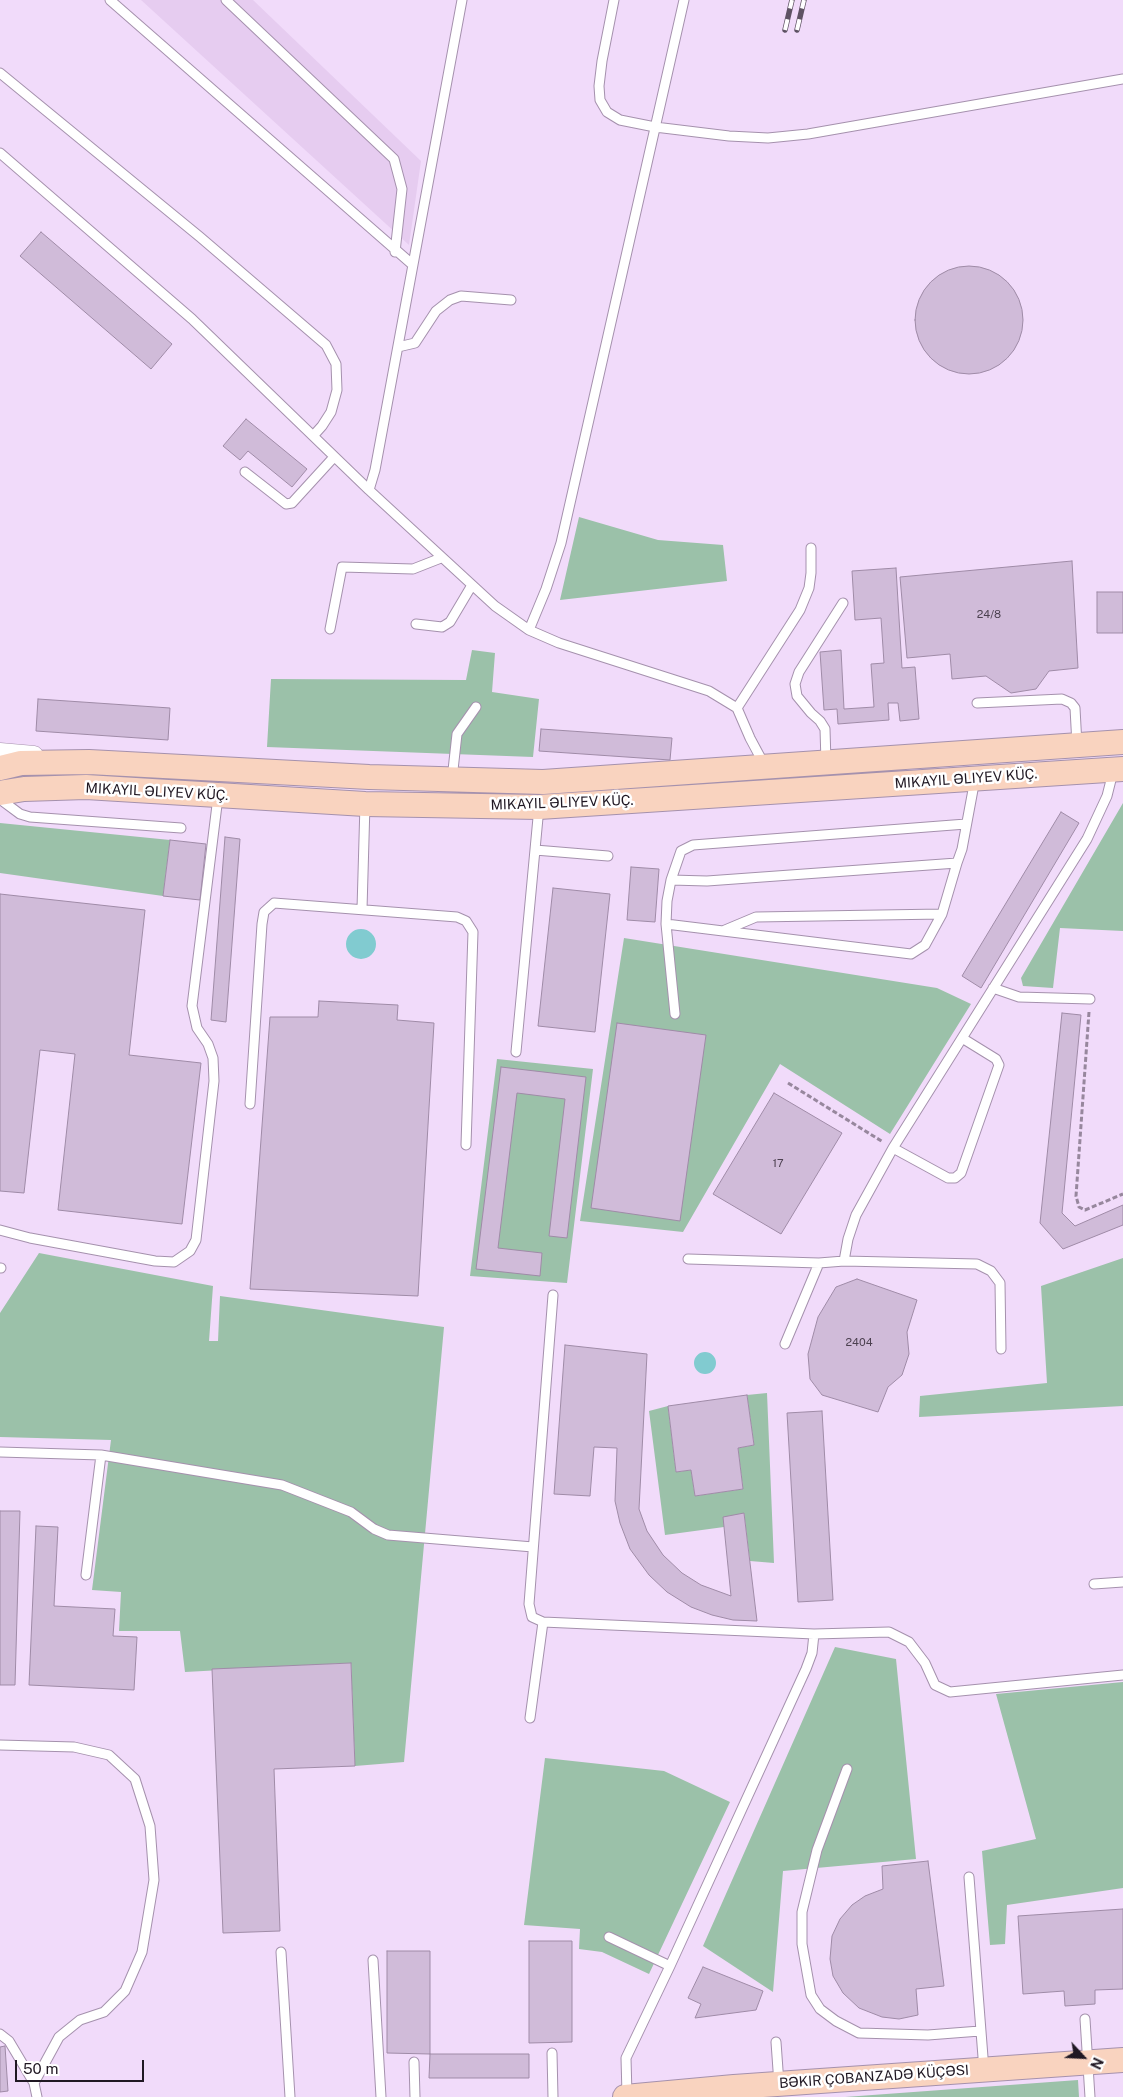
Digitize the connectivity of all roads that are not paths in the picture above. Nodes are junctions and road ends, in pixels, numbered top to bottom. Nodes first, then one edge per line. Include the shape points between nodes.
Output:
1 (110, 0) edge
2 (227, 0) edge
3 (462, 0) edge
4 (614, 0) edge
5 (684, 0) edge
6 (0, 72) edge
7 (1123, 79) edge
8 (655, 127) junction
9 (0, 153) edge
10 (396, 252) junction
11 (413, 265) junction
12 (511, 300) dead end
13 (398, 347) junction
14 (313, 436) junction
15 (334, 457) junction
16 (244, 472) dead end
17 (369, 490) junction
18 (811, 548) dead end
19 (441, 558) junction
20 (472, 585) junction
21 (843, 603) dead end
22 (416, 624) dead end
23 (330, 629) dead end
24 (529, 630) junction
25 (977, 703) dead end
26 (476, 707) dead end
27 (737, 708) junction
28 (1123, 742) edge
29 (1077, 746) junction
30 (0, 752) edge
31 (89, 762) junction
32 (826, 762) junction
33 (0, 768) edge
34 (766, 768) junction
35 (1119, 769) edge
36 (0, 778) edge
37 (452, 779) junction
38 (976, 779) junction
39 (24, 789) junction
40 (0, 793) edge
41 (218, 796) junction
42 (0, 799) edge
43 (365, 804) junction
44 (539, 807) junction
45 (966, 824) junction
46 (181, 828) dead end
47 (535, 850) junction
48 (608, 856) dead end
49 (957, 863) junction
50 (671, 880) junction
51 (362, 909) junction
52 (942, 914) junction
53 (666, 924) junction
54 (723, 931) junction
55 (993, 988) junction
56 (1090, 999) road end
57 (675, 1014) dead end
58 (962, 1038) junction
59 (516, 1052) dead end
60 (250, 1104) dead end
61 (466, 1144) dead end
62 (893, 1148) junction
63 (0, 1230) edge
64 (688, 1258) dead end
65 (844, 1261) junction
66 (819, 1263) junction
67 (553, 1295) dead end
68 (786, 1344) dead end
69 (1001, 1349) dead end
70 (0, 1452) edge
71 (101, 1455) junction
72 (533, 1548) junction
73 (86, 1575) dead end
74 (1123, 1582) edge
75 (1094, 1584) dead end
76 (543, 1622) junction
77 (814, 1634) junction
78 (1123, 1675) edge
79 (530, 1718) dead end
80 (0, 1745) edge
81 (847, 1769) dead end
82 (968, 1877) dead end
83 (608, 1937) dead end
84 (281, 1952) dead end
85 (373, 1960) dead end
86 (670, 1966) junction
87 (1085, 2019) dead end
88 (980, 2031) junction
89 (0, 2034) edge
90 (776, 2042) dead end
91 (552, 2053) dead end
92 (1123, 2060) edge
93 (414, 2062) dead end
94 (1088, 2062) junction
95 (984, 2070) junction
96 (34, 2083) junction
97 (779, 2084) junction
98 (735, 2092) edge
99 (37, 2097) edge
100 (290, 2097) edge
101 (381, 2097) edge
102 (414, 2097) edge
103 (554, 2097) edge
104 (626, 2097) edge
105 (1090, 2097) edge

1 - 10 lane
2 - 10 lane via 394,159 402,189
3 - 11 lane
4 - 8 lane via 602,61 600,100 607,112 620,120
5 - 8 lane
6 - 14 lane via 326,345 336,364 337,390 331,412
7 - 8 lane via 808,134 768,138
8 - 24 lane via 561,542
9 - 14 lane via 192,319
10 - 11 lane
11 - 13 lane
12 - 13 lane via 455,298 436,311 416,343
13 - 17 lane via 376,470
14 - 15 lane
15 - 16 lane via 292,503 286,504
15 - 17 lane
17 - 19 lane
18 - 27 lane via 809,588 800,610
19 - 20 lane
19 - 23 lane via 413,569 342,567
20 - 22 lane via 450,622 442,627
20 - 24 lane
21 - 32 lane via 799,672 795,684 797,696 825,728
24 - 27 lane via 710,691
25 - 29 lane via 1062,700 1071,703 1075,708
26 - 37 lane via 457,734
27 - 34 lane
28 - 29 main road
29 - 32 main road
30 - 31 street
31 - 33 main road via 21,763
31 - 37 main road
32 - 34 main road
34 - 37 main road via 542,782
35 - 38 main road
35 - 55 lane via 1087,839
36 - 39 street
38 - 44 main road
38 - 45 lane
39 - 40 main road
39 - 41 main road via 86,788
41 - 43 main road
41 - 63 lane via 192,1006 197,1028 213,1058 214,1081 196,1240 190,1251 174,1262
42 - 46 lane via 20,814 30,817
43 - 44 main road
43 - 51 lane
44 - 47 lane
45 - 49 lane
45 - 50 lane via 692,845 682,851
47 - 48 lane
47 - 59 lane
49 - 50 lane via 707,881
49 - 52 lane
50 - 53 lane
51 - 60 lane via 274,903 264,912
51 - 61 lane via 457,917 466,921 473,932
52 - 54 lane via 756,917
52 - 54 lane via 925,945 911,954
53 - 54 lane
53 - 57 lane
55 - 56 lane via 1019,997
55 - 58 lane
58 - 62 lane
58 - 62 lane via 996,1059 998,1065 961,1173 955,1178 948,1178
62 - 65 lane via 856,1215
64 - 66 lane
65 - 66 lane
65 - 69 lane via 977,1264 991,1271 1000,1283
66 - 68 lane
67 - 72 lane
70 - 71 lane
71 - 72 lane via 282,1485 351,1512 388,1535
71 - 73 lane
72 - 76 lane via 529,1604 532,1617
74 - 75 lane
76 - 77 lane
76 - 79 lane
77 - 78 lane via 889,1632 909,1642 925,1663 935,1685 950,1692
77 - 86 lane via 812,1654 806,1669
80 - 96 lane via 74,1747 109,1755 135,1779 150,1826 154,1880 142,1952 126,1991 104,2012 80,2020 59,2037
81 - 88 lane via 817,1850 802,1912 802,1944 811,1996 820,2009 859,2033 928,2035
82 - 88 lane
83 - 86 lane
84 - 100 lane
85 - 101 lane
86 - 104 lane via 626,2058
87 - 94 lane
88 - 95 lane
89 - 96 lane via 9,2041
90 - 97 lane
91 - 103 lane
92 - 94 main road, BƏKIR ÇOBANZADƏ KÜÇƏSI
93 - 102 lane
94 - 95 main road, BƏKIR ÇOBANZADƏ KÜÇƏSI
94 - 105 lane
95 - 97 main road, BƏKIR ÇOBANZADƏ KÜÇƏSI
96 - 99 lane
97 - 98 main road, BƏKIR ÇOBANZADƏ KÜÇƏSI
98 - 104 main road, BƏKIR ÇOBANZADƏ KÜÇƏSI

